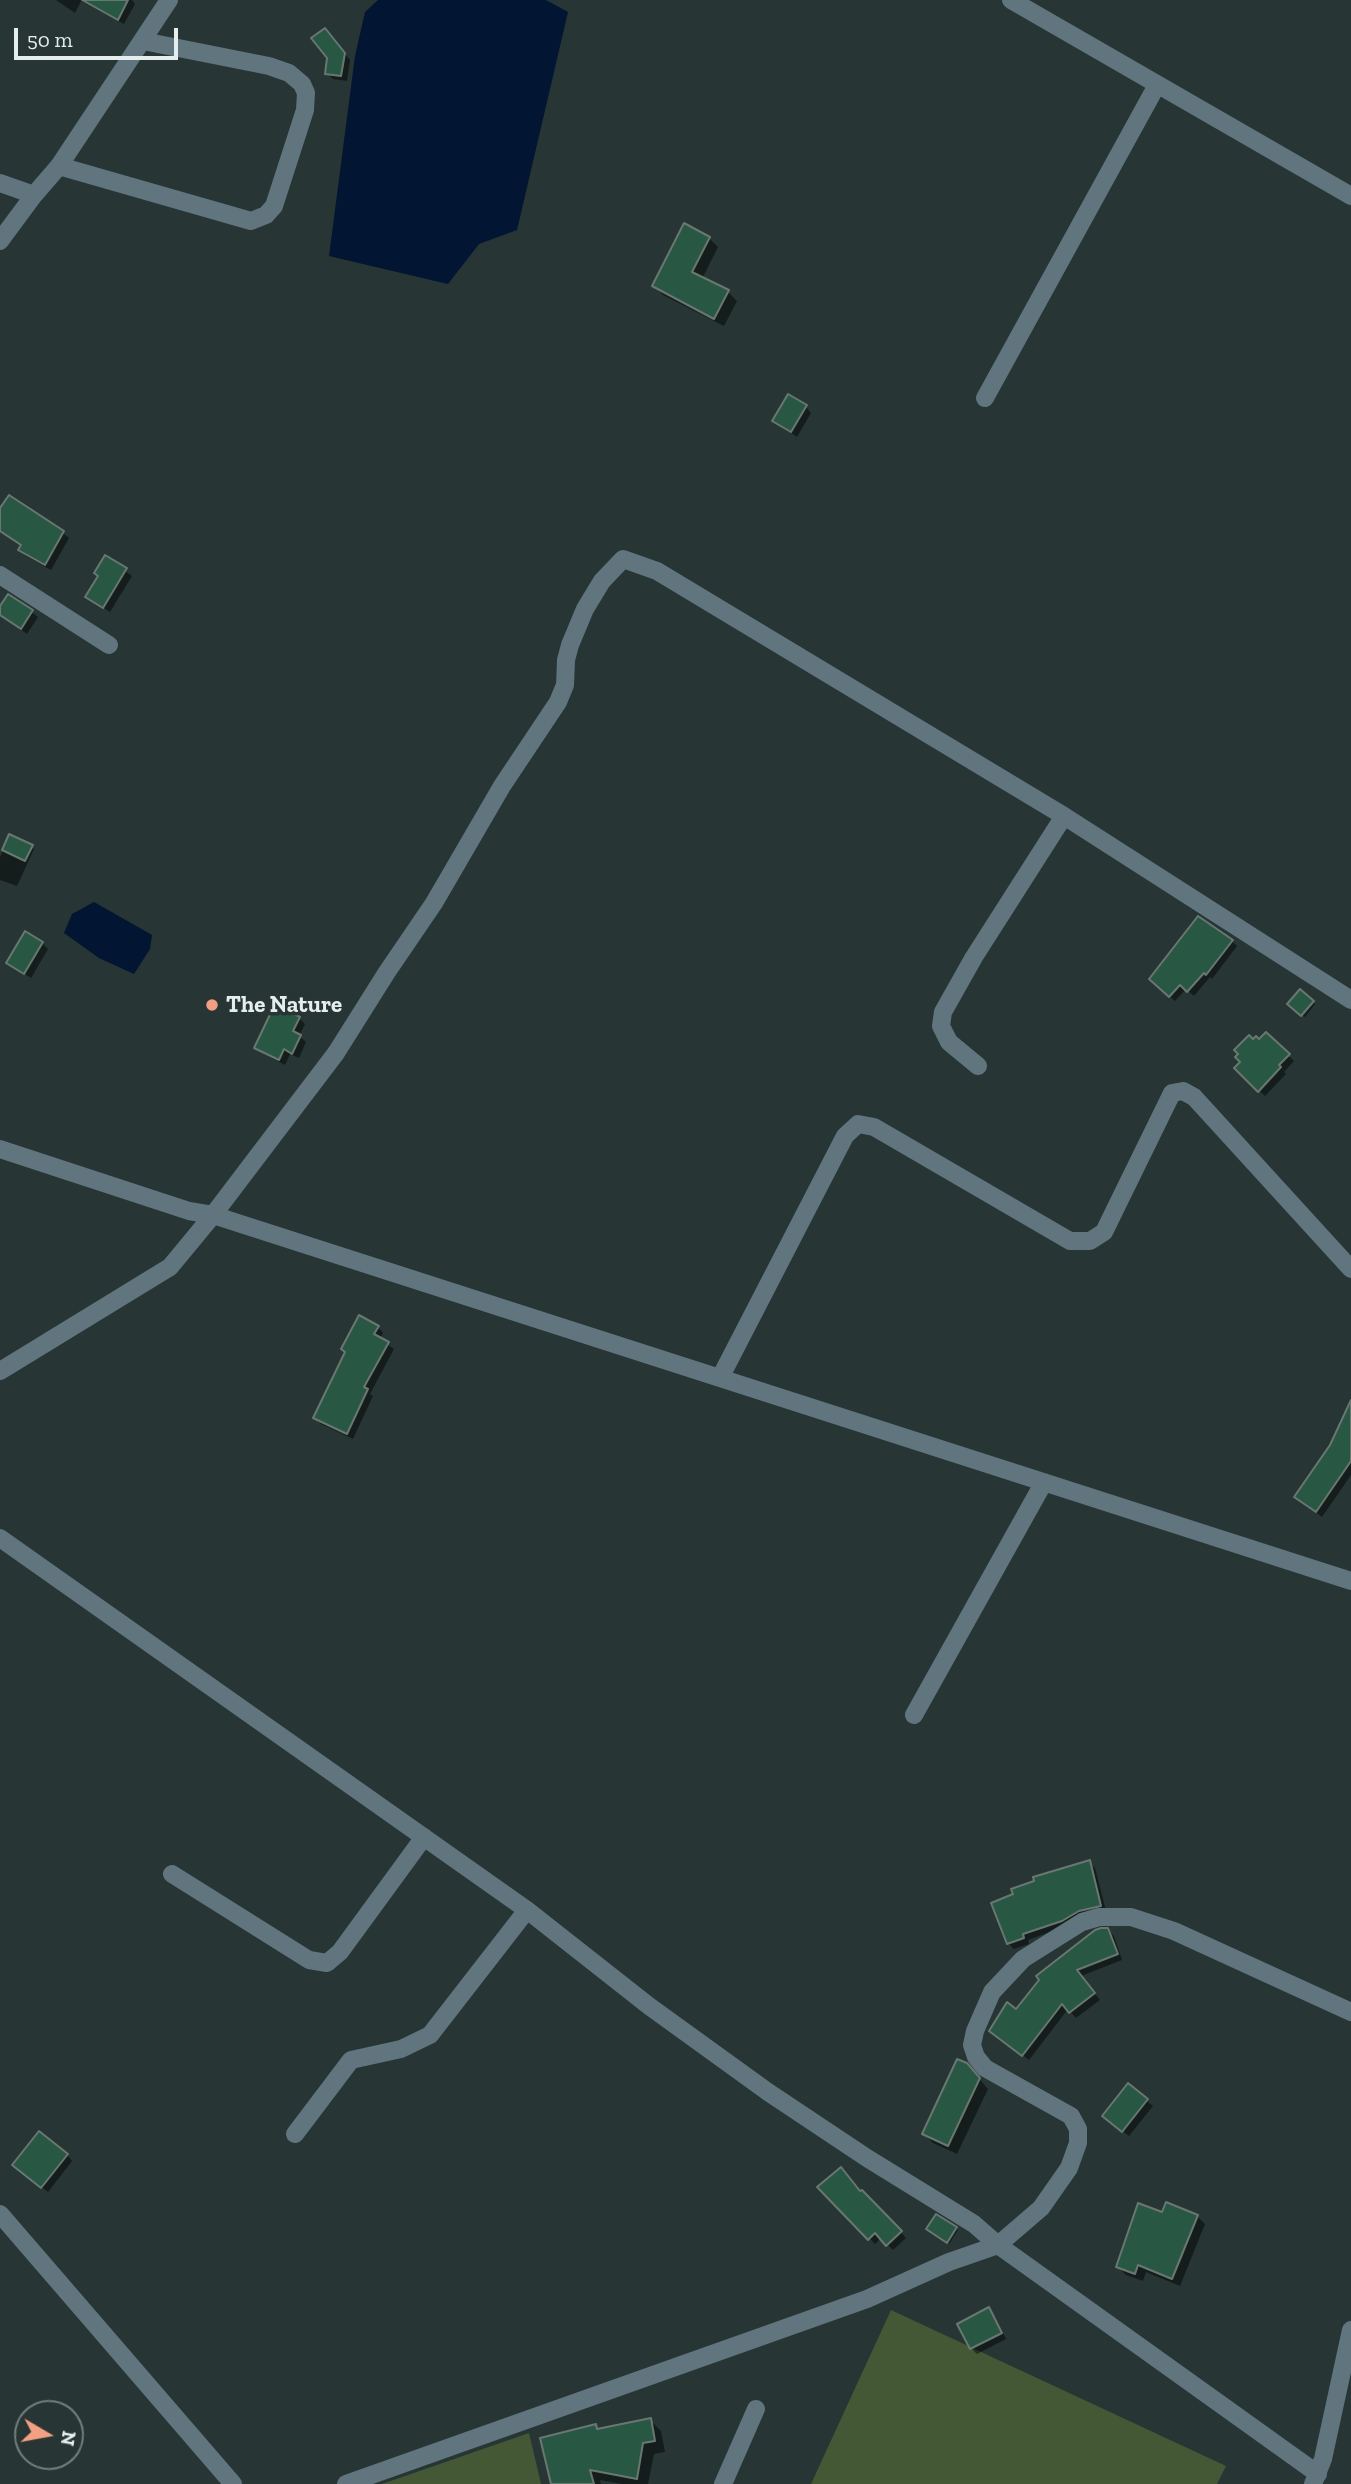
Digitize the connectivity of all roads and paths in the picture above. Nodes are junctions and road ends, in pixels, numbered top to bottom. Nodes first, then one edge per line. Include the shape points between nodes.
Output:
1 (1011, 0) edge
2 (161, 3) edge
3 (143, 41) junction
4 (1157, 85) junction
5 (59, 166) junction
6 (0, 183) edge
7 (34, 195) junction
8 (1351, 196) edge
9 (0, 241) edge
10 (985, 398) dead end
11 (0, 575) edge
12 (109, 645) dead end
13 (1064, 816) junction
14 (1351, 1000) edge
15 (978, 1066) dead end
16 (0, 1149) edge
17 (213, 1215) junction
18 (1351, 1269) edge
19 (0, 1371) edge
20 (720, 1378) junction
21 (1044, 1482) junction
22 (0, 1538) edge
23 (1351, 1581) edge
24 (914, 1715) dead end
25 (424, 1837) junction
26 (172, 1874) dead end
27 (527, 1910) junction
28 (1351, 2012) edge
29 (295, 2134) dead end
30 (0, 2214) edge
31 (998, 2245) junction
32 (1351, 2330) edge
33 (756, 2409) dead end
34 (1316, 2479) edge
35 (233, 2484) edge
36 (346, 2484) edge
37 (723, 2484) edge

1 - 4 street
2 - 3 street
3 - 5 street
3 - 5 street via 269,66 302,84 305,110 274,206 251,221
4 - 8 street
4 - 10 street
5 - 7 street
6 - 7 street
7 - 9 street
11 - 12 street
13 - 14 street
13 - 15 street via 943,1012 941,1026 949,1042
13 - 17 street via 657,571 623,559 584,609 570,645 558,702 502,786 434,903 336,1054
16 - 17 street
17 - 19 street via 170,1267
17 - 20 street
18 - 20 street via 1194,1097 1183,1091 1172,1093 1104,1232 1090,1241 1070,1241 874,1128 858,1124 845,1136
20 - 21 street
21 - 23 street
21 - 24 street
22 - 25 street
25 - 26 street via 340,1952 327,1963 309,1960
25 - 27 street
27 - 29 street via 430,2035 401,2049 351,2060
27 - 31 street via 768,2092 974,2224
28 - 31 street via 1174,1931 1131,1917 1082,1922 1023,1959 992,1992 972,2045 985,2068 1070,2116 1078,2129 1078,2143 1069,2168 1041,2208
30 - 35 street
31 - 34 street
31 - 36 street via 867,2299
32 - 34 street
33 - 37 street

